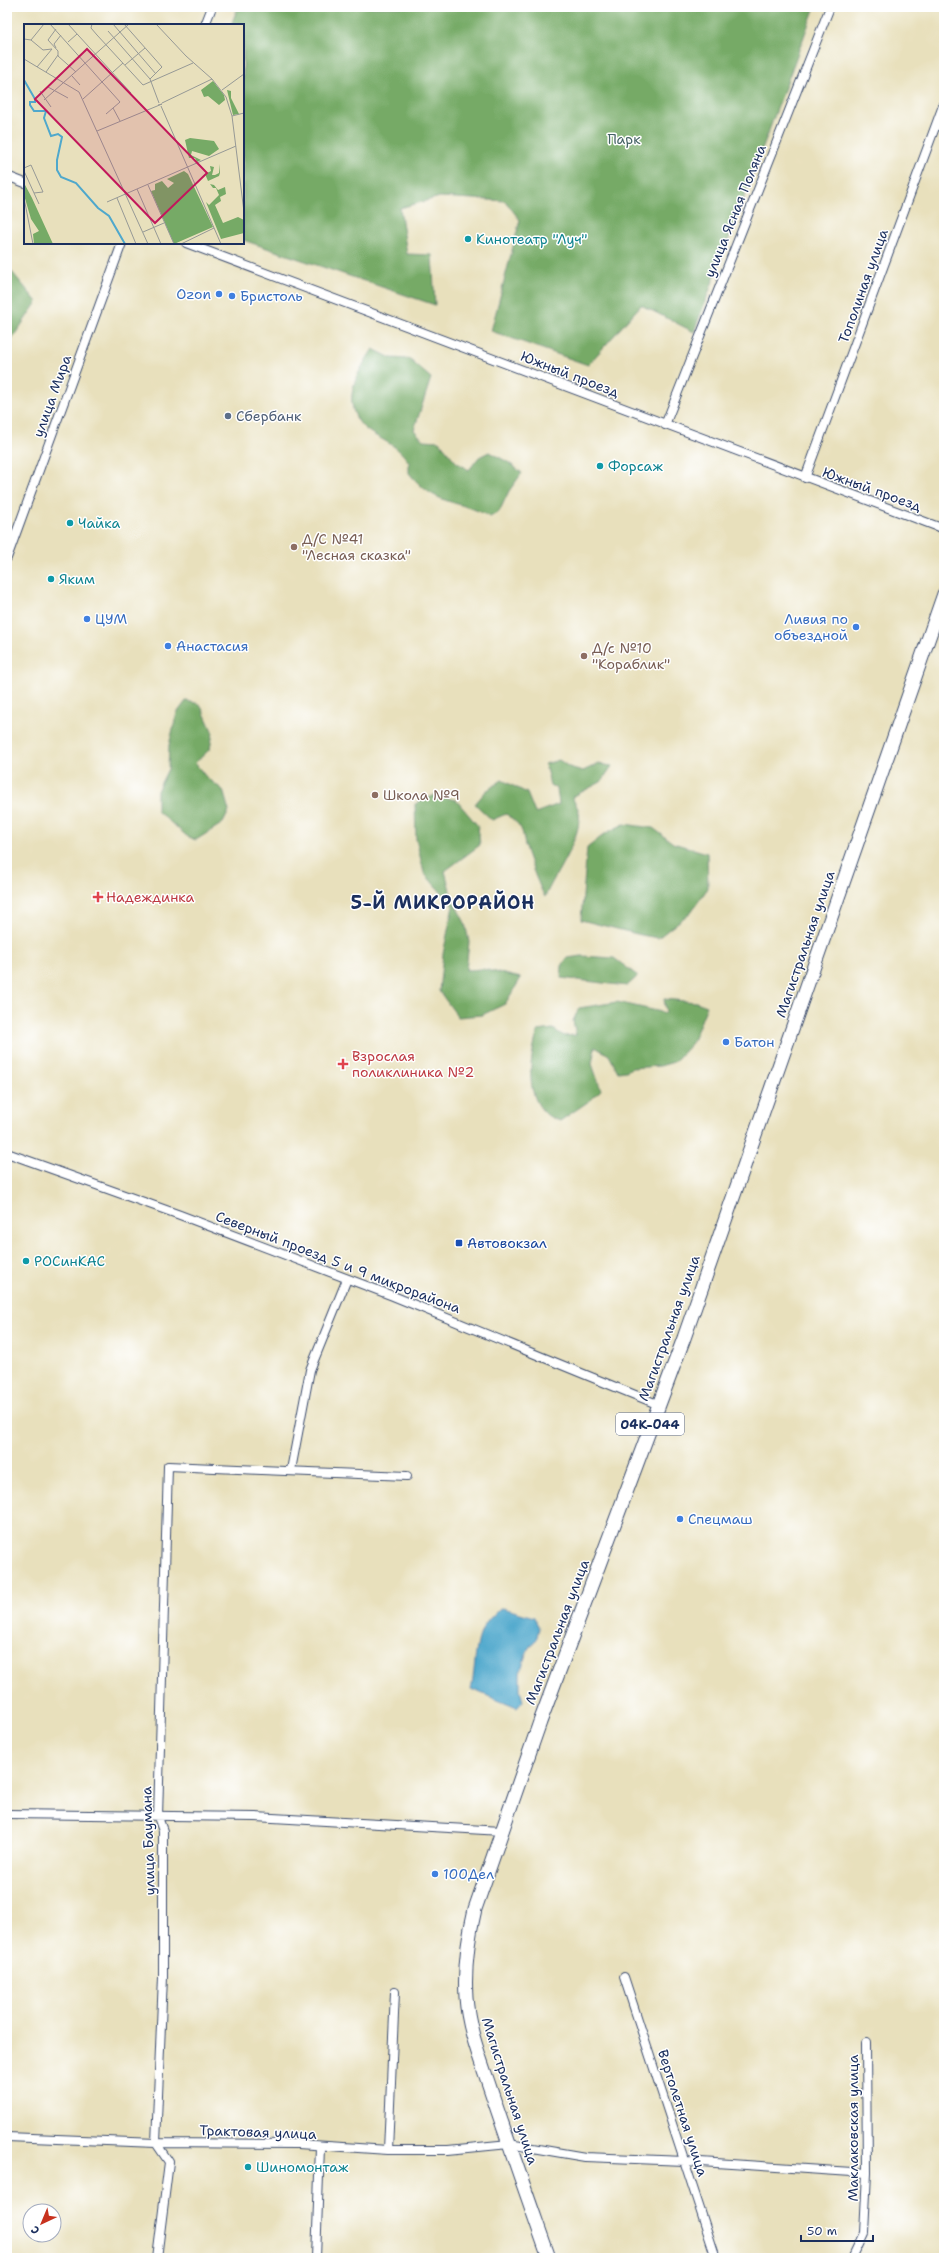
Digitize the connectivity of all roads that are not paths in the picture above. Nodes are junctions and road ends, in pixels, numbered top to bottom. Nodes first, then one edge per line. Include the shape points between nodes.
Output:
1 (212, 7) edge
2 (830, 7) edge
3 (205, 24) edge
4 (944, 103) edge
5 (7, 176) edge
6 (24, 183) edge
7 (122, 244) edge
8 (189, 244) edge
9 (665, 425) junction
10 (806, 478) junction
11 (944, 529) edge
12 (7, 558) edge
13 (944, 594) edge
14 (7, 1153) edge
15 (347, 1279) junction
16 (657, 1404) junction
17 (291, 1470) junction
18 (407, 1476) dead end
19 (7, 1814) edge
20 (158, 1817) junction
21 (502, 1831) junction
22 (624, 1977) dead end
23 (395, 1992) dead end
24 (866, 2042) dead end
25 (7, 2137) edge
26 (156, 2143) junction
27 (508, 2144) junction
28 (320, 2147) junction
29 (388, 2150) junction
30 (685, 2161) junction
31 (867, 2173) junction
32 (157, 2258) edge
33 (316, 2258) edge
34 (549, 2258) edge
35 (716, 2258) edge
36 (852, 2258) edge

1 - 3 street
2 - 9 street, улица Ясная Поляна
4 - 10 street, Тополиная улица
5 - 6 street
7 - 12 street, улица Мира
8 - 9 street, Южный проезд
9 - 10 street, Южный проезд
10 - 11 street, Южный проезд
13 - 16 main road, Магистральная улица / 04К-044 via 686,1331
14 - 15 street, Северный проезд 5 и 9 микрорайона
15 - 16 street, Северный проезд 5 и 9 микрорайона
15 - 17 street via 310,1370
16 - 21 main road, Магистральная улица / 04К-044
17 - 18 street
17 - 20 street, улица Баумана via 168,1466
19 - 20 street
20 - 21 street via 255,1817
20 - 26 street, улица Баумана via 163,1831 163,1977
21 - 27 main road, Магистральная улица / 04К-044 via 469,1932 466,1998 470,2027
22 - 30 street, Вертолетная улица
23 - 29 street
24 - 31 street, Маклаковская улица
25 - 26 street, Трактовая улица
26 - 28 street, Трактовая улица
26 - 32 street via 169,2162
27 - 29 street, Трактовая улица via 448,2150
27 - 30 street, Трактовая улица via 585,2157
27 - 34 main road, Магистральная улица / 04К-044
28 - 29 street, Трактовая улица
28 - 33 street
30 - 31 street, Трактовая улица
30 - 35 street, Вертолетная улица
31 - 36 street, Маклаковская улица via 864,2233

